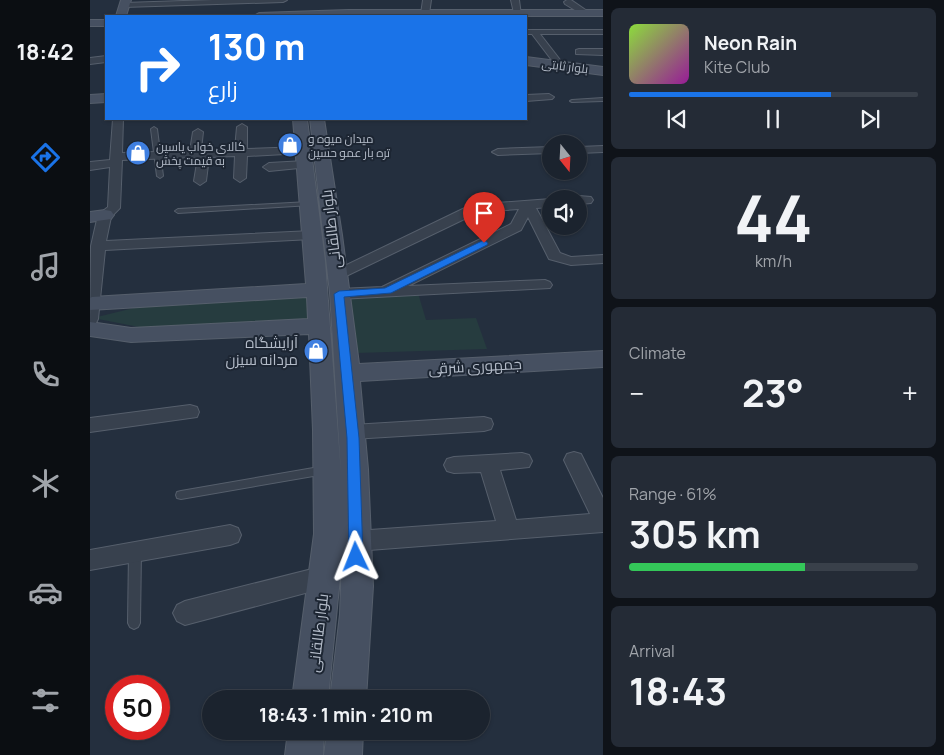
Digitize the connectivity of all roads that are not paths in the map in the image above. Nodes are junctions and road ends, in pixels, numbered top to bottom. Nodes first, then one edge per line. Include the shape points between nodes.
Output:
1 (283, 0) edge
2 (427, 0) edge
3 (515, 0) edge
4 (521, 0) edge
5 (122, 2) edge
6 (568, 2) dead end
7 (521, 13) junction
8 (586, 13) junction
9 (425, 14) junction
10 (112, 15) edge
11 (121, 15) edge
12 (265, 15) edge
13 (344, 15) edge
14 (527, 15) edge
15 (602, 15) edge
16 (105, 23) edge
17 (90, 24) edge
18 (530, 32) edge
19 (603, 32) edge
20 (579, 52) dead end
21 (603, 52) edge
22 (105, 60) edge
23 (90, 61) edge
24 (527, 61) edge
25 (560, 65) junction
26 (527, 66) edge
27 (599, 73) edge
28 (603, 86) edge
29 (550, 97) dead end
30 (105, 98) edge
31 (527, 98) edge
32 (90, 99) edge
33 (603, 99) edge
34 (572, 101) dead end
35 (118, 120) edge
36 (300, 120) edge
37 (317, 120) edge
38 (242, 127) dead end
39 (154, 129) dead end
40 (198, 132) dead end
41 (603, 149) edge
42 (542, 150) edge
43 (588, 150) edge
44 (241, 152) junction
45 (498, 152) dead end
46 (199, 154) junction
47 (158, 156) junction
48 (304, 158) junction
49 (117, 160) junction
50 (90, 166) edge
51 (269, 167) dead end
52 (160, 176) dead end
53 (240, 178) dead end
54 (200, 181) dead end
55 (309, 204) junction
56 (542, 204) edge
57 (528, 205) junction
58 (178, 212) dead end
59 (97, 216) edge
60 (312, 235) junction
61 (98, 246) junction
62 (603, 259) edge
63 (337, 275) junction
64 (545, 285) dead end
65 (387, 291) junction
66 (328, 292) junction
67 (91, 309) edge
68 (319, 326) junction
69 (90, 329) edge
70 (603, 359) edge
71 (348, 373) junction
72 (190, 412) dead end
73 (484, 424) dead end
74 (90, 426) edge
75 (352, 432) junction
76 (574, 460) dead end
77 (522, 461) dead end
78 (488, 463) junction
79 (454, 465) dead end
80 (327, 470) junction
81 (181, 496) dead end
82 (603, 522) edge
83 (509, 530) junction
84 (230, 535) dead end
85 (356, 542) junction
86 (135, 552) junction
87 (90, 560) edge
88 (324, 577) junction
89 (185, 613) dead end
90 (134, 623) dead end
91 (311, 690) edge
92 (349, 690) edge
93 (305, 740) edge
94 (344, 740) edge
95 (304, 755) edge
96 (343, 755) edge

1 - 5 street
1 - 12 main road
2 - 9 street
3 - 7 street
4 - 7 street
5 - 10 main road
5 - 11 main road
6 - 8 street
7 - 8 main road
7 - 9 main road
8 - 15 main road
9 - 13 main road
14 - 15 main road
16 - 17 main road
18 - 19 street
18 - 25 street
20 - 21 street
22 - 23 street
24 - 25 main road, بلوار ثابتی
25 - 27 main road, بلوار ثابتی
26 - 27 main road
27 - 28 main road
29 - 31 street
30 - 32 main road
33 - 34 lane
35 - 49 street
36 - 48 main road, بلوار طالقانی
37 - 63 main road, بلوار طالقانی
38 - 44 street
39 - 47 lane
40 - 46 street
41 - 43 street
42 - 45 street
44 - 46 street
44 - 48 street
44 - 53 street
46 - 47 street
46 - 54 street
47 - 49 street
47 - 52 lane
48 - 51 street
48 - 55 main road, بلوار طالقانی
49 - 50 street
49 - 59 street via 114,208
55 - 58 lane
55 - 60 main road, بلوار طالقانی
56 - 57 street
57 - 62 street via 559,260
57 - 63 street via 476,208
57 - 65 street via 516,227
59 - 61 street
60 - 61 street
60 - 66 main road, بلوار طالقانی
61 - 67 street
63 - 66 main road, بلوار طالقانی
64 - 65 street
65 - 66 street
66 - 67 main road
66 - 68 main road, بلوار طالقانی
66 - 71 main road, بلوار طالقانی
68 - 69 street via 131,335
68 - 80 main road, بلوار طالقانی
70 - 71 main road, جمهوری شرقی
71 - 75 main road, بلوار طالقانی
72 - 74 street
73 - 75 street
75 - 85 main road, بلوار طالقانی
76 - 82 street
77 - 78 street
78 - 79 street
78 - 83 street
80 - 81 lane
80 - 88 main road, بلوار طالقانی via 329,534
82 - 83 street
83 - 85 street
84 - 86 street
85 - 92 main road, بلوار طالقانی via 357,587
86 - 87 street
86 - 90 lane
88 - 89 street
88 - 91 main road, بلوار طالقانی
93 - 95 main road
94 - 96 main road

